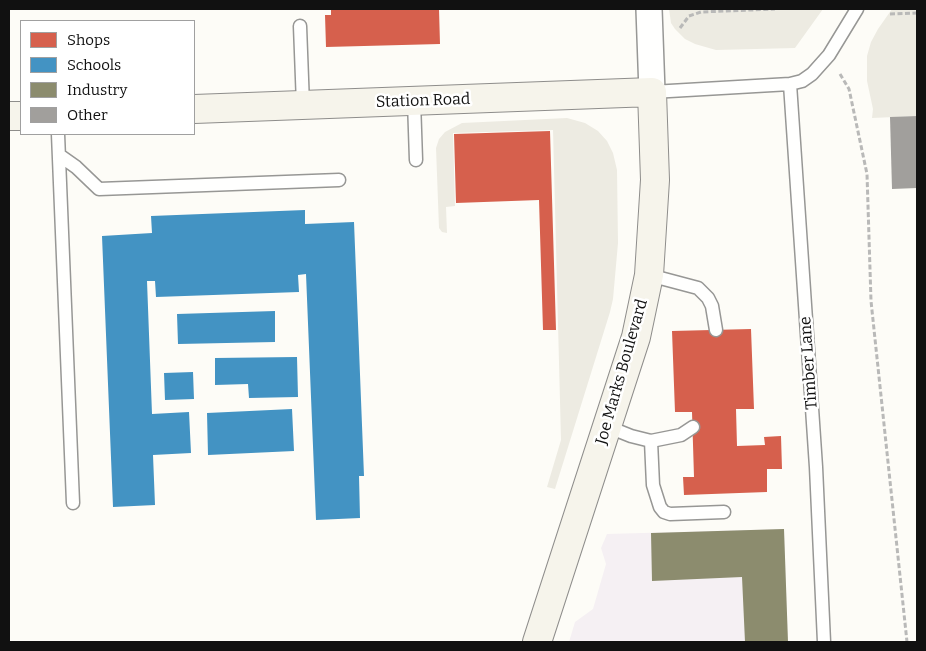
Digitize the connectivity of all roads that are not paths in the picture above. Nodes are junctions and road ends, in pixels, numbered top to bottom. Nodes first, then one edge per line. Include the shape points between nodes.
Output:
1 (649, 9) edge
2 (857, 9) edge
3 (300, 26) dead end
4 (790, 84) junction
5 (652, 92) junction
6 (414, 101) junction
7 (303, 105) junction
8 (195, 109) edge
9 (58, 135) edge
10 (59, 155) junction
11 (416, 160) dead end
12 (339, 180) dead end
13 (649, 275) junction
14 (716, 330) dead end
15 (606, 426) junction
16 (693, 427) dead end
17 (651, 441) junction
18 (73, 503) dead end
19 (724, 512) dead end
20 (537, 642) edge
21 (824, 642) edge

1 - 5 street
2 - 4 lane via 829,55 812,74
3 - 7 lane
4 - 5 lane
4 - 21 lane, Timber Lane via 816,467
5 - 6 main road, Station Road
5 - 13 main road, Joe Marks Boulevard via 655,180
6 - 7 main road, Station Road
6 - 11 lane
7 - 8 main road, Station Road
9 - 10 lane
10 - 12 lane via 98,189
10 - 18 lane
13 - 14 lane via 698,288 712,306
13 - 15 main road, Joe Marks Boulevard via 636,337
15 - 17 lane
15 - 20 main road, Joe Marks Boulevard
16 - 17 lane via 681,435
17 - 19 lane via 653,484 664,512

